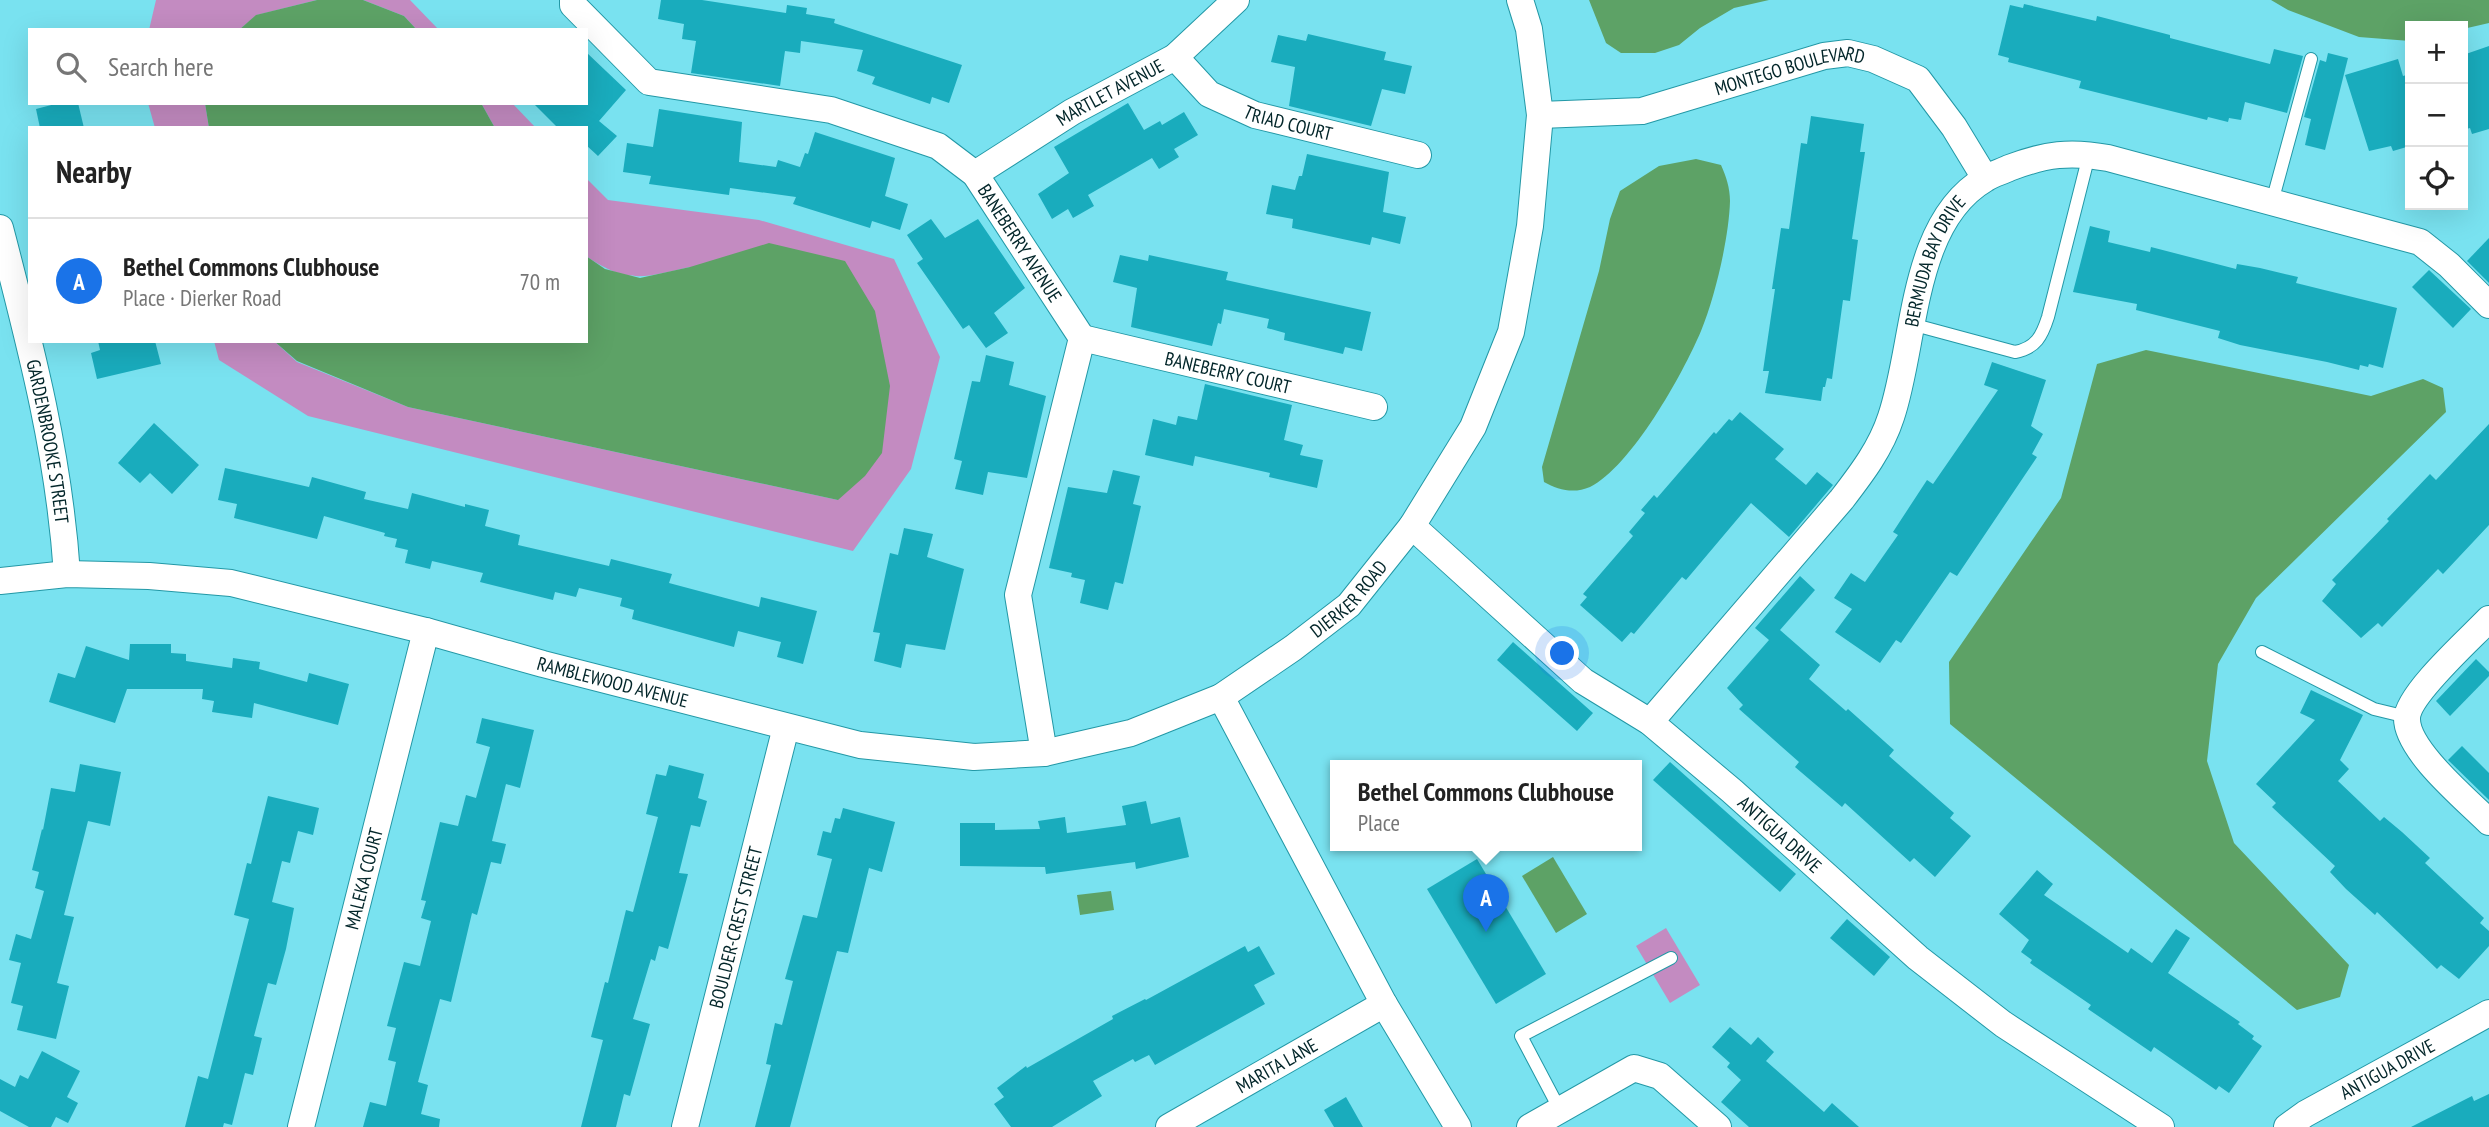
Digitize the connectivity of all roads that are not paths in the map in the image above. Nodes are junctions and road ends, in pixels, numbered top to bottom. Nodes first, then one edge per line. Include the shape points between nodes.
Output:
1 (573, 0) edge
2 (1236, 0) edge
3 (1520, 0) edge
4 (1175, 57) junction
5 (2311, 59) dead end
6 (1539, 115) junction
7 (1418, 155) dead end
8 (2089, 155) junction
9 (975, 174) junction
10 (1985, 178) junction
11 (2272, 202) junction
12 (0, 228) edge
13 (2489, 305) edge
14 (1911, 324) junction
15 (28, 338) edge
16 (1082, 338) junction
17 (29, 343) edge
18 (1374, 407) dead end
19 (1412, 526) junction
20 (66, 575) junction
21 (0, 581) edge
22 (2489, 620) edge
23 (426, 631) junction
24 (2262, 652) dead end
25 (1222, 697) junction
26 (2407, 717) junction
27 (1650, 722) junction
28 (786, 727) junction
29 (1044, 753) junction
30 (2489, 822) edge
31 (1671, 958) dead end
32 (1384, 1004) junction
33 (2489, 1013) edge
34 (1560, 1110) junction
35 (301, 1127) edge
36 (685, 1127) edge
37 (1169, 1127) edge
38 (1458, 1127) edge
39 (1530, 1127) edge
40 (1718, 1127) edge
41 (2161, 1127) edge
42 (2287, 1127) edge

1 - 9 street, BANEBERRY AVENUE via 649,82 831,110 938,146
2 - 4 street, MARTLET AVENUE
3 - 6 street, DIERKER ROAD via 1529,29
4 - 7 street, TRIAD COURT via 1209,94 1255,115
4 - 9 street, MARTLET AVENUE via 1072,112
5 - 11 lane
6 - 10 street, MONTEGO BOULEVARD via 1642,111 1824,56 1848,53 1918,79
6 - 19 street, DIERKER ROAD via 1530,226 1511,332 1473,427
8 - 10 street, BERMUDA BAY DRIVE via 2059,153
8 - 11 street, BERMUDA BAY DRIVE
8 - 14 lane via 2048,317 2034,345 2015,352
9 - 16 street, BANEBERRY AVENUE
10 - 14 street, BERMUDA BAY DRIVE via 1965,193 1933,243
11 - 13 street, BERMUDA BAY DRIVE via 2420,242
12 - 15 street, GARDENBROOKE STREET
14 - 27 street, BERMUDA BAY DRIVE via 1892,414 1865,469
16 - 18 street, BANEBERRY COURT
16 - 29 street via 1018,595
17 - 20 street, GARDENBROOKE STREET via 61,502
19 - 25 street, DIERKER ROAD via 1349,605
19 - 27 street, ANTIGUA DRIVE via 1583,681
20 - 21 street, RAMBLEWOOD AVENUE
20 - 23 street, RAMBLEWOOD AVENUE via 231,583
22 - 26 street via 2420,690
23 - 28 street, RAMBLEWOOD AVENUE
23 - 35 street, MALEKA COURT
24 - 26 lane via 2374,709
25 - 29 street, RAMBLEWOOD AVENUE via 1131,733
25 - 32 street
26 - 30 street via 2412,741
27 - 41 street, ANTIGUA DRIVE via 1918,958 2003,1024
28 - 29 street, RAMBLEWOOD AVENUE via 860,745 974,757
28 - 36 street, BOULDER-CREST STREET
31 - 34 lane via 1521,1036
32 - 37 street, MARITA LANE
32 - 38 street
33 - 42 street, ANTIGUA DRIVE
34 - 39 street
34 - 40 street via 1634,1069 1660,1076

